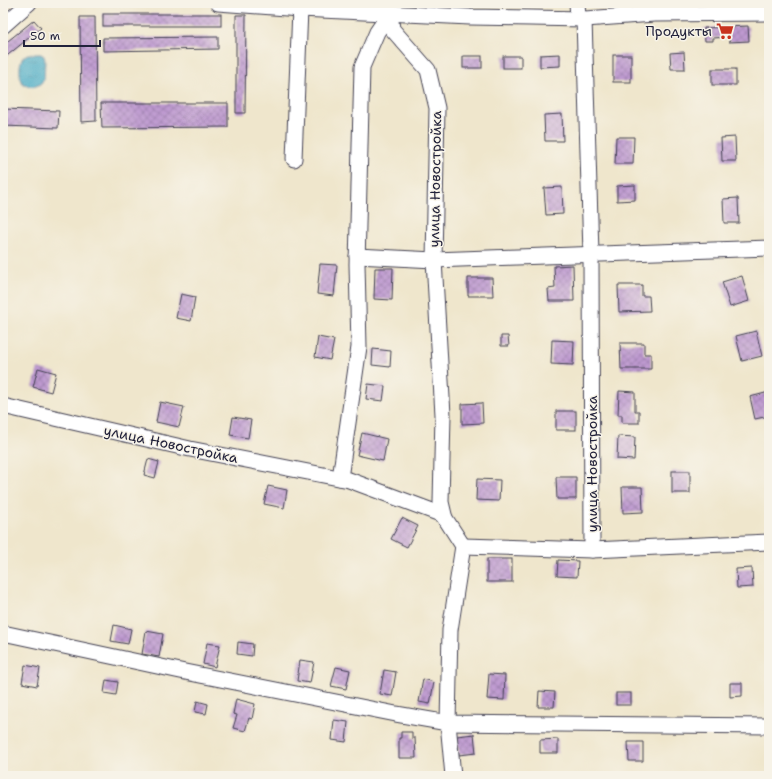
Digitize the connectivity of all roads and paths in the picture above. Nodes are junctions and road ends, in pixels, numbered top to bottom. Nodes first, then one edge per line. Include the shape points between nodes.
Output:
1 (29, 3) edge
2 (218, 3) edge
3 (577, 3) edge
4 (300, 8) junction
5 (653, 9) edge
6 (470, 10) edge
7 (390, 13) junction
8 (769, 14) edge
9 (581, 18) junction
10 (3, 26) edge
11 (294, 159) dead end
12 (769, 248) edge
13 (592, 254) junction
14 (357, 256) junction
15 (434, 260) junction
16 (3, 406) edge
17 (340, 478) junction
18 (445, 519) junction
19 (769, 542) edge
20 (463, 546) junction
21 (592, 550) junction
22 (3, 633) edge
23 (448, 723) junction
24 (769, 726) edge
25 (452, 776) edge

1 - 10 street
2 - 4 street
3 - 9 street, улица Новостройка
4 - 7 street
4 - 11 street
5 - 8 street
5 - 9 street
6 - 7 street
6 - 9 street
7 - 14 street via 377,32 362,67
7 - 15 street, улица Новостройка via 392,29 428,70 437,108
9 - 13 street, улица Новостройка
12 - 13 street
13 - 15 street
13 - 21 street, улица Новостройка
14 - 15 street
14 - 17 street via 359,347
15 - 18 street, улица Новостройка via 443,415 441,502
16 - 17 street, улица Новостройка via 190,449
17 - 18 street, улица Новостройка via 436,512
18 - 20 street, улица Новостройка
19 - 21 street, улица Новостройка
20 - 21 street, улица Новостройка
20 - 23 street via 450,630
22 - 23 street via 185,672
23 - 24 street
23 - 25 street

